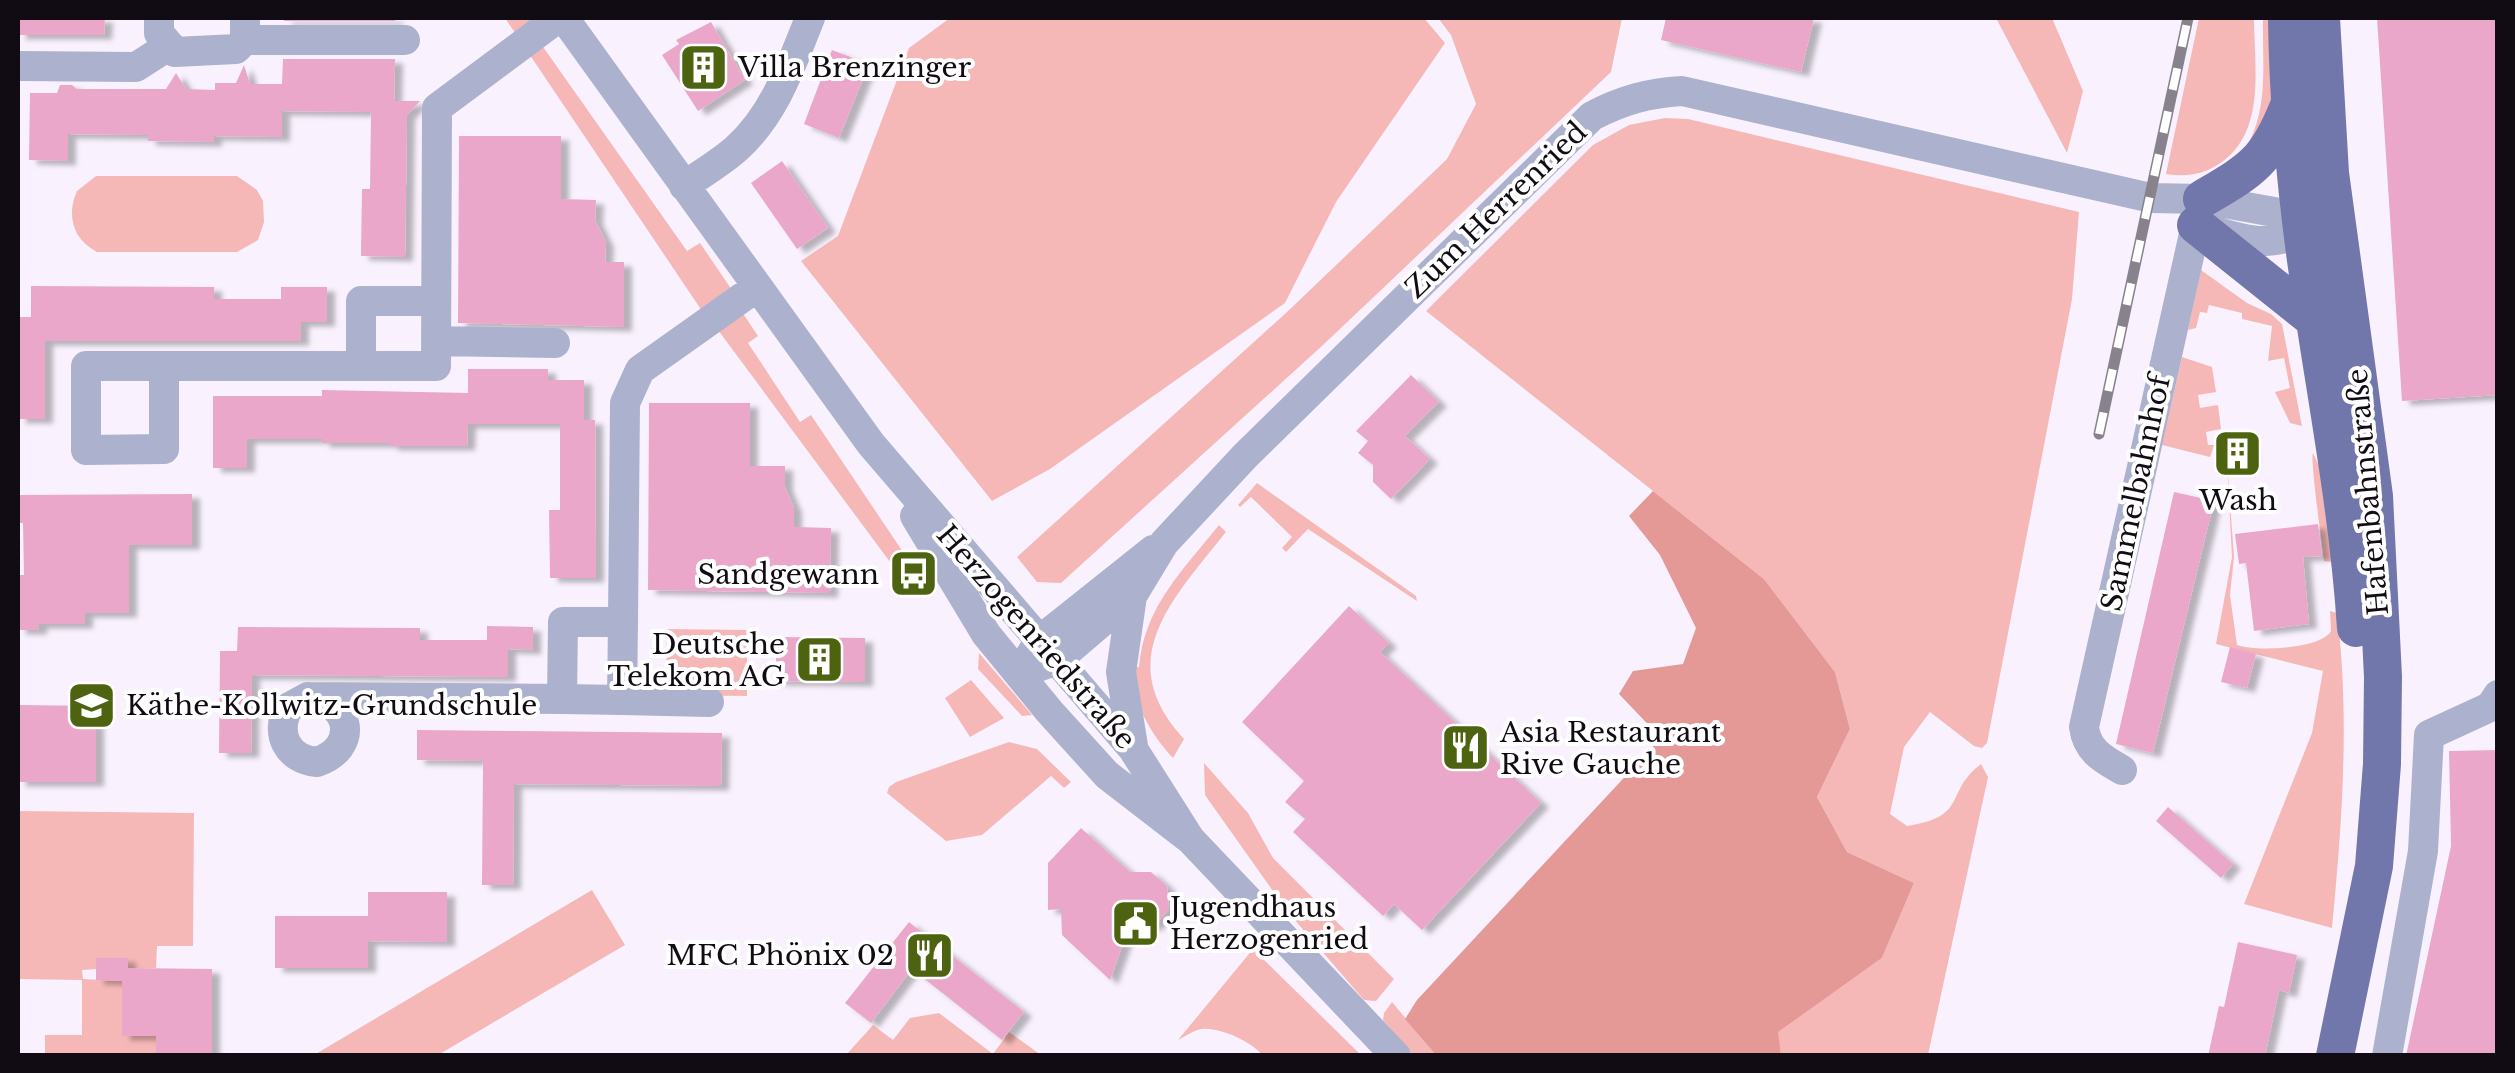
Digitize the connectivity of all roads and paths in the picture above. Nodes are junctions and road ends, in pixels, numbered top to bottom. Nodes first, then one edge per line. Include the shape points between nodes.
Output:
1 (561, 18) edge
2 (810, 18) edge
3 (2286, 18) edge
4 (2322, 18) edge
5 (245, 29) edge
6 (163, 32) edge
7 (405, 40) dead end
8 (18, 66) edge
9 (2288, 106) junction
10 (684, 186) junction
11 (2199, 212) junction
12 (2313, 225) junction
13 (758, 287) junction
14 (436, 301) junction
15 (2315, 320) junction
16 (436, 341) junction
17 (555, 343) dead end
18 (164, 366) dead end
19 (361, 366) junction
20 (871, 444) junction
21 (1164, 543) junction
22 (1132, 596) junction
23 (624, 622) junction
24 (1048, 650) junction
25 (1019, 674) junction
26 (308, 697) dead end
27 (562, 699) junction
28 (622, 700) junction
29 (709, 702) dead end
30 (2495, 706) edge
31 (1133, 749) junction
32 (2122, 770) dead end
33 (1190, 839) junction
34 (2354, 966) junction
35 (1396, 1056) edge
36 (2335, 1056) edge
37 (2387, 1056) edge

1 - 10 street, Herzogenriedstraße
1 - 14 street via 437,108
2 - 10 street via 761,123
3 - 9 main road, Hafenbahnstraße
4 - 12 main road, Hafenbahnstraße
5 - 6 street via 236,49 226,52 174,52
5 - 7 street
6 - 8 street via 136,67
9 - 11 main road via 2274,141 2251,170
9 - 12 main road, Hafenbahnstraße
10 - 13 street, Herzogenriedstraße
11 - 12 street, Zum Herrenried via 2252,243
11 - 15 main road
11 - 21 street, Zum Herrenried via 1682,90 1623,100 1592,116
11 - 32 street, Sammelbahnhof via 2084,727 2095,754
12 - 15 main road, Hafenbahnstraße
12 - 34 main road, Hafenbahnstraße via 2374,496 2382,764 2374,866
13 - 20 street, Herzogenriedstraße
13 - 23 street via 640,370 625,404
14 - 16 street
14 - 19 street via 361,301
15 - 34 main road, Hafenbahnstraße via 2342,482 2356,626 2362,764
16 - 17 street
16 - 19 street via 436,366
18 - 19 street
20 - 24 street, Herzogenriedstraße
20 - 25 street, Herzogenriedstraße via 986,634
21 - 22 street, Zum Herrenried
21 - 24 street, Zum Herrenried
22 - 24 street, Zum Herrenried
22 - 31 street via 1121,672
23 - 27 street via 564,622
23 - 28 street
24 - 25 street, Zum Herrenried
24 - 31 street, Herzogenriedstraße
25 - 33 street, Herzogenriedstraße via 1107,774
26 - 27 street
27 - 28 street
28 - 29 street
30 - 37 street via 2429,735 2422,850
31 - 33 street, Herzogenriedstraße
33 - 35 street, Herzogenriedstraße
34 - 36 main road, Hafenbahnstraße

